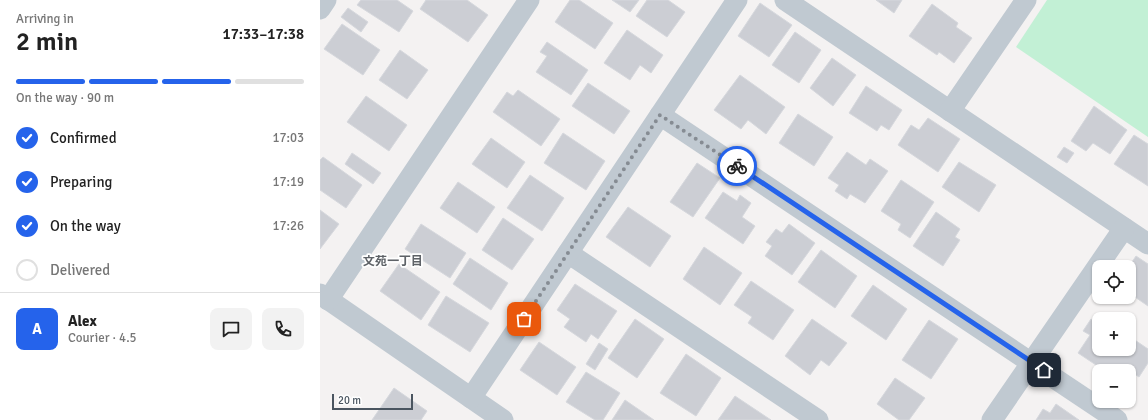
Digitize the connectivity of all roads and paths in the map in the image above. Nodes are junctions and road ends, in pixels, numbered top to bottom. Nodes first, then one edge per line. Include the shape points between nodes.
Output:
1 (326, 0) edge
2 (529, 0) edge
3 (737, 0) edge
4 (785, 0) edge
5 (1026, 0) edge
6 (320, 9) edge
7 (950, 111) junction
8 (660, 115) junction
9 (1124, 228) junction
10 (1148, 244) edge
11 (568, 253) junction
12 (324, 297) edge
13 (1031, 361) junction
14 (471, 398) junction
15 (503, 420) edge
16 (818, 420) edge
17 (992, 420) edge
18 (1117, 420) edge

1 - 6 street
2 - 12 street
3 - 8 street
4 - 7 street
5 - 7 street
7 - 9 street
8 - 11 street
8 - 13 street
9 - 10 street
9 - 13 street
11 - 14 street
11 - 16 street
12 - 14 street
13 - 17 street
13 - 18 street
14 - 15 street

